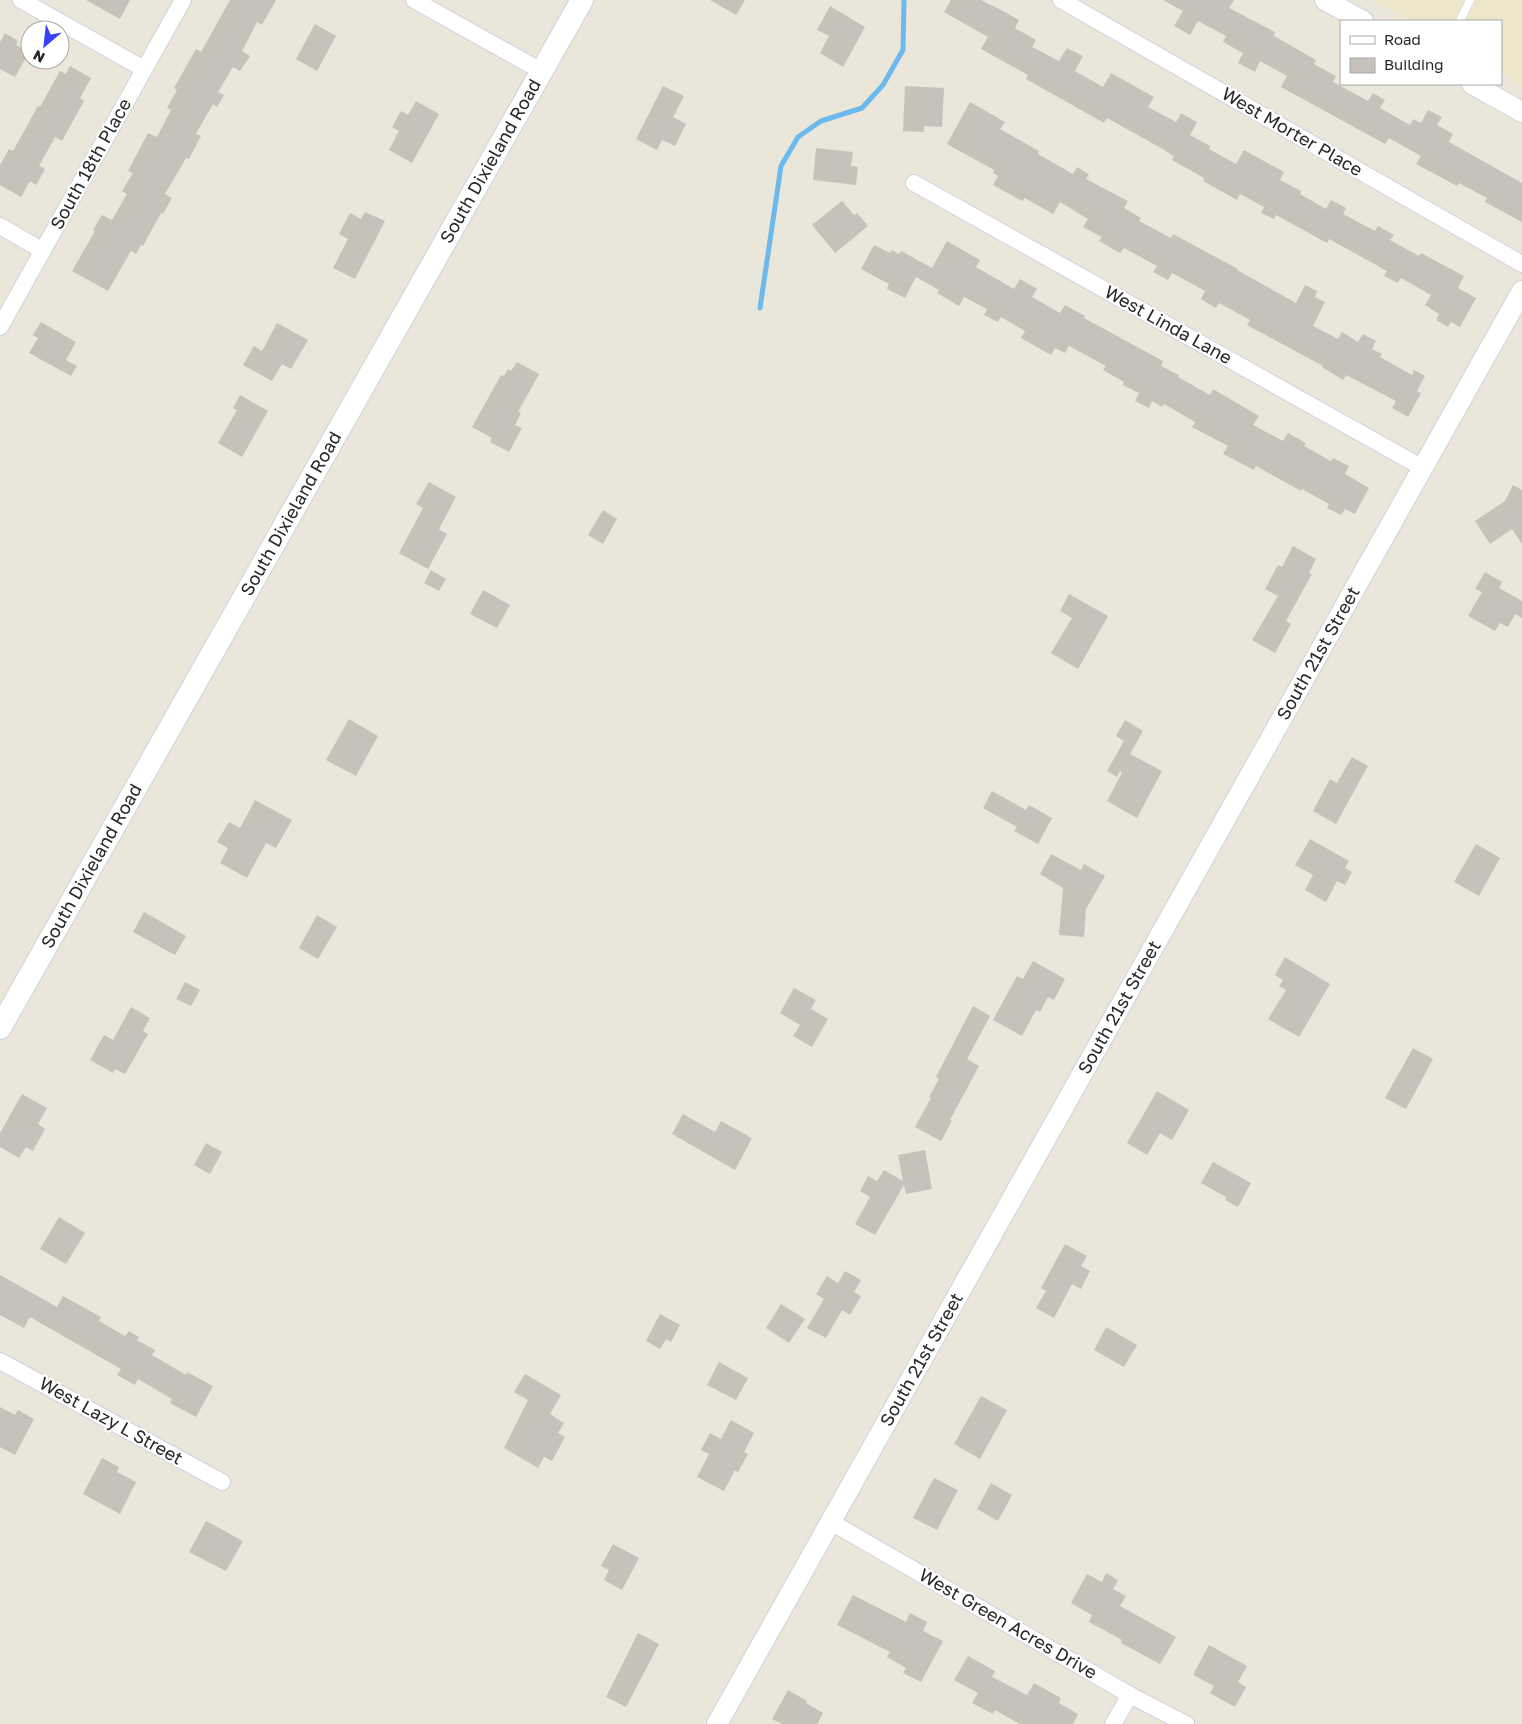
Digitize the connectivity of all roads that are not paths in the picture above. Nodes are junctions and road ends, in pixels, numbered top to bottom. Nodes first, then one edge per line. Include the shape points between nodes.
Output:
1 (21, 0) edge
2 (183, 0) edge
3 (414, 0) edge
4 (582, 0) edge
5 (1062, 0) edge
6 (1326, 0) edge
7 (1470, 0) edge
8 (1361, 20) edge
9 (1460, 20) edge
10 (144, 69) junction
11 (542, 72) junction
12 (1474, 85) edge
13 (1522, 112) edge
14 (914, 183) dead end
15 (0, 226) edge
16 (43, 251) junction
17 (1522, 264) edge
18 (1522, 291) edge
19 (0, 327) edge
20 (1423, 468) junction
21 (0, 1028) edge
22 (0, 1361) edge
23 (222, 1482) dead end
24 (831, 1522) junction
25 (1130, 1695) junction
26 (717, 1724) edge
27 (1113, 1724) edge
28 (1186, 1724) edge

1 - 10 street
2 - 10 street, South 18th Place
3 - 11 street
4 - 11 main road, South Dixieland Road
5 - 17 street, West Morter Place
6 - 8 street
7 - 9 lane
10 - 16 street, South 18th Place
11 - 21 main road, South Dixieland Road
12 - 13 street
14 - 20 street, West Linda Lane
15 - 16 street
16 - 19 street, South 18th Place
18 - 20 street, South 21st Street
20 - 24 street, South 21st Street
22 - 23 street, West Lazy L Street
24 - 25 street, West Green Acres Drive
24 - 26 street, South 21st Street
25 - 27 street
25 - 28 street, West Green Acres Drive

